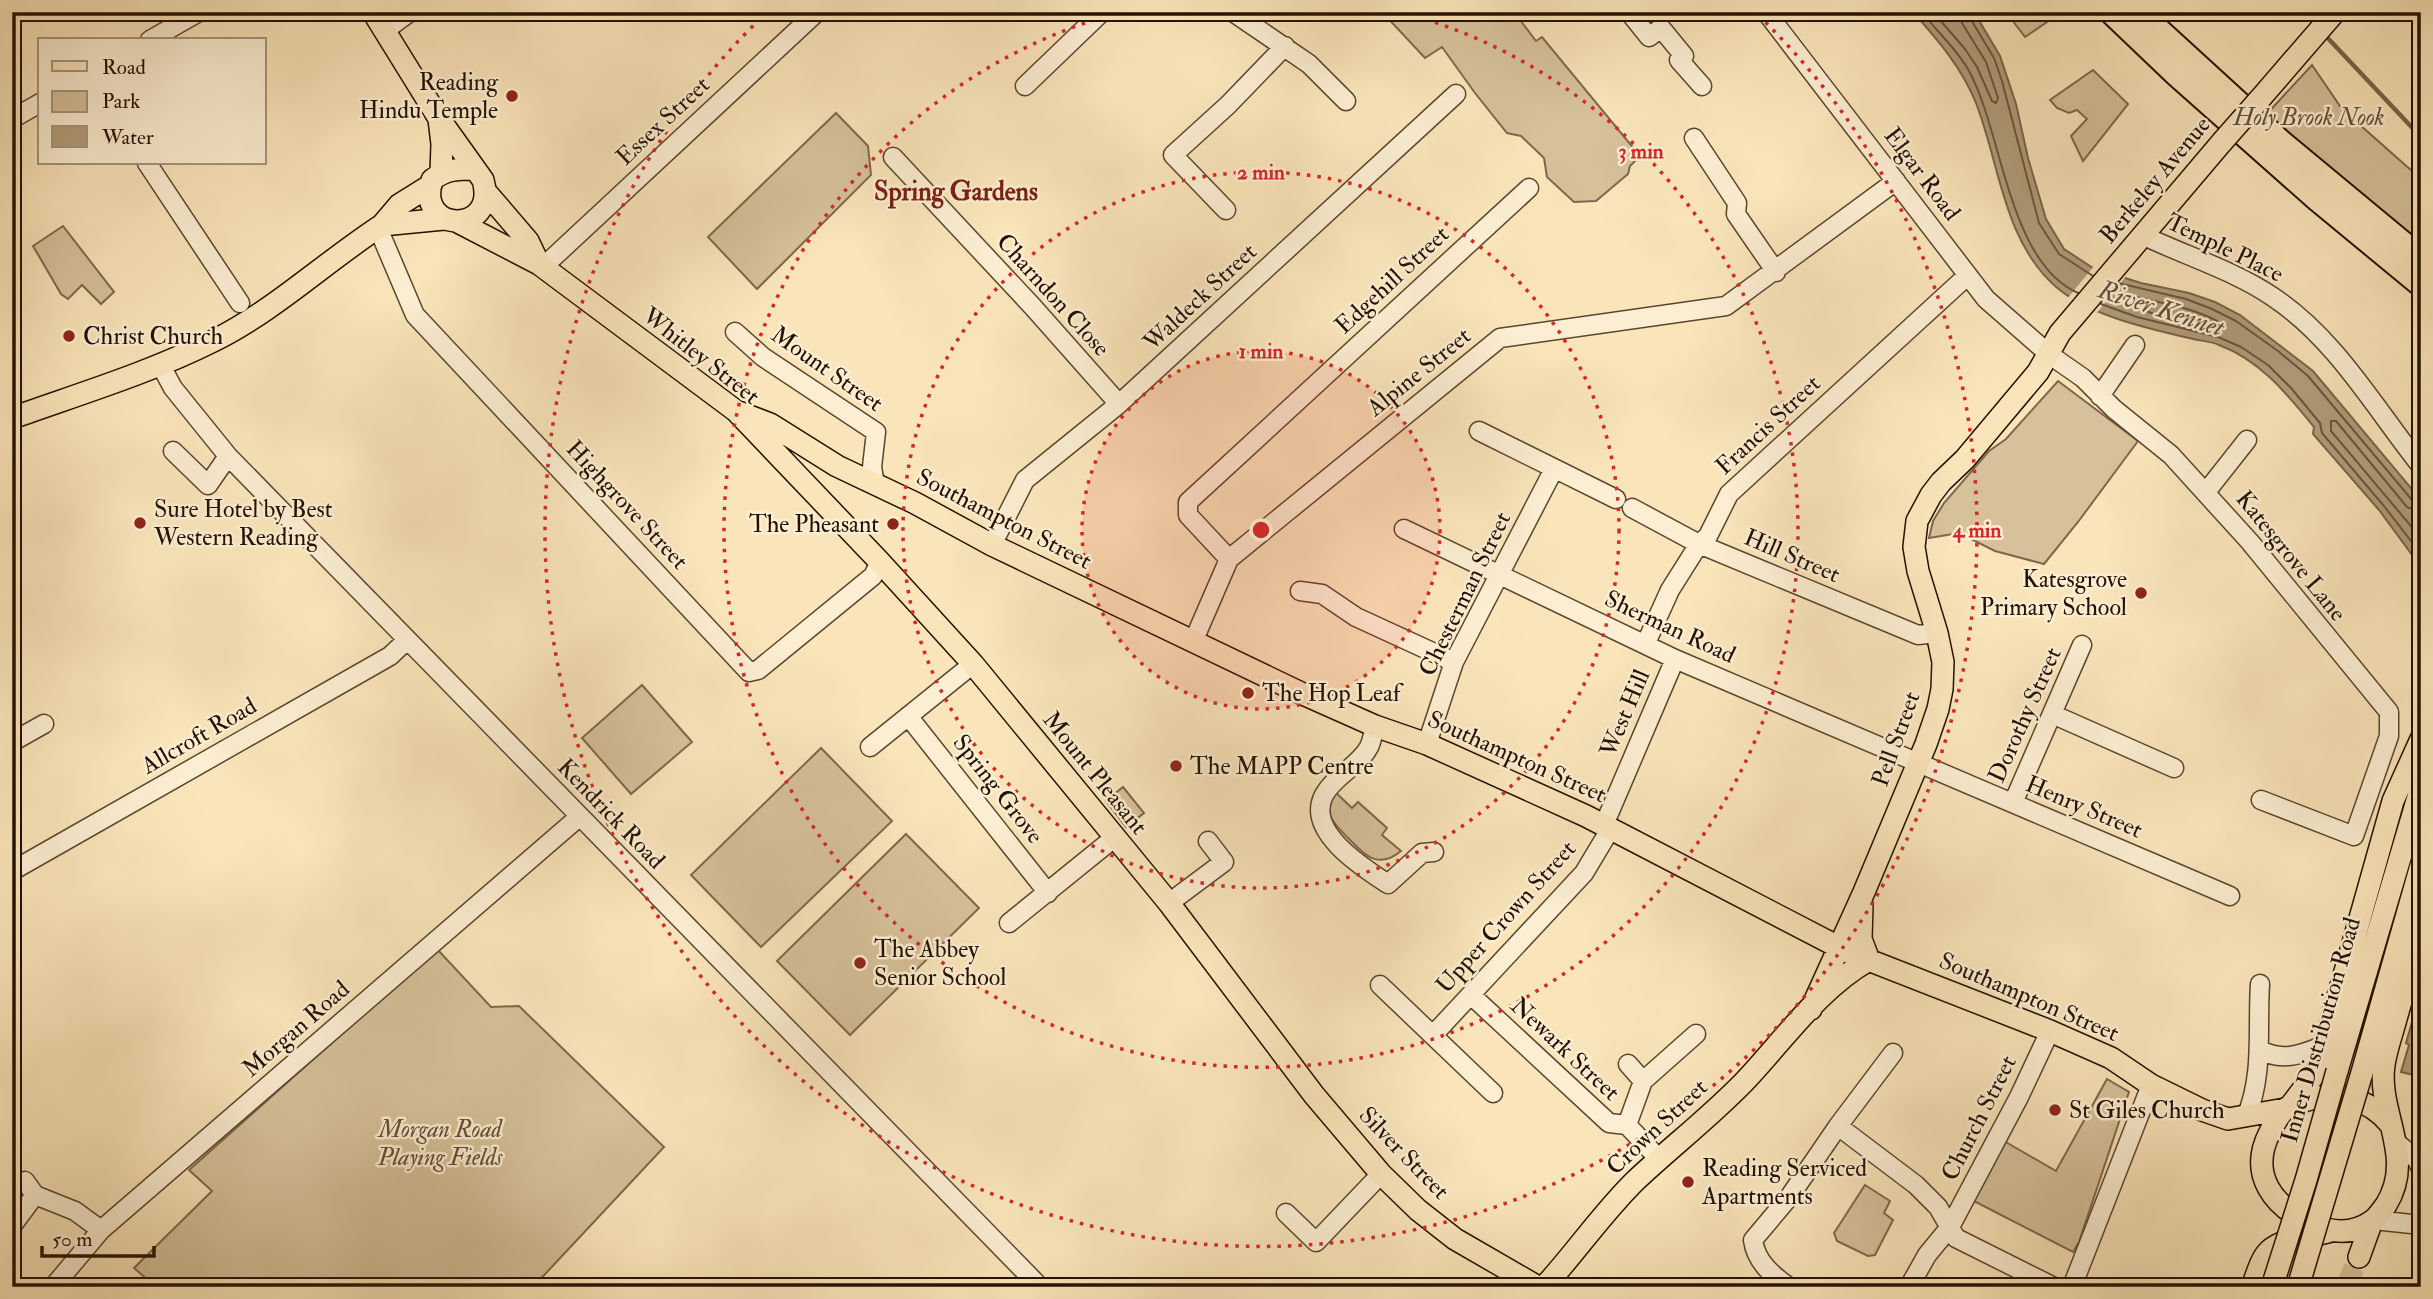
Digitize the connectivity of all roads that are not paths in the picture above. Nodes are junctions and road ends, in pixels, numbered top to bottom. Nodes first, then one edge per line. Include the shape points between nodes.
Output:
1 (199, 12) edge
2 (373, 12) edge
3 (410, 12) edge
4 (817, 12) edge
5 (1102, 12) edge
6 (1233, 12) edge
7 (1629, 12) edge
8 (1766, 12) edge
9 (2112, 12) edge
10 (2138, 12) edge
11 (2335, 12) edge
12 (384, 32) junction
13 (154, 38) edge
14 (1285, 46) junction
15 (1025, 86) dead end
16 (1702, 86) dead end
17 (1456, 94) dead end
18 (1346, 101) dead end
19 (38, 104) edge
20 (438, 117) junction
21 (12, 119) edge
22 (1694, 138) dead end
23 (894, 157) dead end
24 (148, 164) edge
25 (474, 170) junction
26 (436, 179) junction
27 (1896, 181) junction
28 (1529, 188) dead end
29 (486, 192) junction
30 (1226, 210) dead end
31 (451, 221) junction
32 (380, 227) junction
33 (2142, 235) junction
34 (2421, 260) edge
35 (541, 266) junction
36 (1776, 272) junction
37 (1966, 276) junction
38 (2421, 284) edge
39 (240, 303) dead end
40 (735, 332) dead end
41 (2135, 345) dead end
42 (2050, 355) junction
43 (160, 364) junction
44 (2100, 396) junction
45 (1119, 404) junction
46 (736, 411) junction
47 (12, 418) edge
48 (1479, 430) dead end
49 (2247, 440) dead end
50 (173, 451) dead end
51 (874, 454) junction
52 (228, 456) junction
53 (837, 466) junction
54 (2421, 466) edge
55 (1554, 469) junction
56 (875, 484) junction
57 (2206, 492) junction
58 (1616, 499) dead end
59 (1633, 508) dead end
60 (1404, 528) dead end
61 (1699, 544) junction
62 (992, 545) junction
63 (1229, 559) junction
64 (880, 562) junction
65 (1499, 574) junction
66 (1300, 591) dead end
67 (1937, 633) junction
68 (407, 640) junction
69 (1193, 642) junction
70 (1646, 643) junction
71 (2082, 645) dead end
72 (1675, 659) junction
73 (1454, 662) junction
74 (973, 664) junction
75 (2052, 714) junction
76 (908, 716) junction
77 (44, 724) dead end
78 (1375, 726) junction
79 (2421, 739) edge
80 (12, 742) edge
81 (1427, 744) junction
82 (870, 747) dead end
83 (1917, 764) junction
84 (2174, 768) dead end
85 (2421, 787) edge
86 (2261, 800) dead end
87 (2013, 803) junction
88 (579, 817) junction
89 (1608, 826) junction
90 (1114, 838) junction
91 (1208, 841) dead end
92 (1434, 852) dead end
93 (2421, 865) edge
94 (12, 871) edge
95 (1864, 892) junction
96 (1048, 893) junction
97 (2230, 896) dead end
98 (1169, 903) junction
99 (1009, 923) dead end
100 (2421, 932) edge
101 (1839, 947) junction
102 (1869, 960) junction
103 (2260, 984) dead end
104 (1380, 985) dead end
105 (1471, 995) junction
106 (1811, 1009) junction
107 (1260, 1024) joint
108 (2050, 1031) junction
109 (1696, 1034) dead end
110 (1433, 1035) junction
111 (2325, 1045) junction
112 (2259, 1049) junction
113 (1893, 1054) dead end
114 (1628, 1064) dead end
115 (1643, 1081) junction
116 (2151, 1085) junction
117 (1493, 1093) dead end
118 (2288, 1107) junction
119 (2246, 1117) junction
120 (1618, 1124) junction
121 (1838, 1126) junction
122 (2393, 1133) junction
123 (1659, 1160) junction
124 (2421, 1169) edge
125 (1381, 1174) junction
126 (1286, 1213) dead end
127 (2373, 1220) junction
128 (2421, 1225) edge
129 (12, 1226) edge
130 (1950, 1227) junction
131 (101, 1230) junction
132 (2328, 1232) junction
133 (2359, 1257) tunnel mouth
134 (1504, 1277) edge
135 (53, 1287) edge
136 (1040, 1287) edge
137 (1538, 1287) edge
138 (1544, 1287) edge
139 (1789, 1287) edge
140 (1909, 1287) edge
141 (2054, 1287) edge
142 (2072, 1287) edge
143 (2252, 1287) edge
144 (2272, 1287) edge
145 (2298, 1287) edge

1 - 13 street
2 - 12 main road
3 - 12 street
4 - 35 street, Essex Street
5 - 15 street
6 - 14 street
7 - 16 street via 1649,37 1661,28 1684,56 1679,60
8 - 27 street, Elgar Road
9 - 38 highway via 2318,199
10 - 34 highway via 2290,151
11 - 33 main road, Berkeley Avenue, bridge
12 - 20 main road
14 - 18 street
14 - 30 street via 1228,105 1168,150
17 - 45 street, Waldeck Street
19 - 21 street
20 - 25 main road
20 - 26 main road via 442,144
22 - 36 street
23 - 45 street, Charndon Close
24 - 39 street
25 - 26 main road via 456,169
25 - 29 main road
26 - 31 main road via 429,194 433,208
26 - 32 main road via 399,205
27 - 36 street, Alpine Street
27 - 37 street, Elgar Road
28 - 63 street, Edgehill Street via 1188,502 1188,515
29 - 31 main road via 485,203 472,218
29 - 35 main road, Whitley Street via 528,241
31 - 32 main road
31 - 35 main road, Whitley Street
32 - 43 main road via 252,319 215,341
32 - 64 street, Highgrove Street via 415,316 749,672 758,670 873,576
33 - 42 main road, Berkeley Avenue via 2060,333
33 - 54 street, Temple Place via 2244,279 2292,311 2337,355
35 - 46 main road, Whitley Street
36 - 63 street, Alpine Street via 1726,306 1500,338
37 - 42 street, Elgar Road
37 - 61 street, Francis Street via 1729,494 1708,536
40 - 51 street, Mount Street via 763,357 876,432
41 - 44 street
42 - 44 street, Katesgrove Lane
42 - 67 main road, Pell Street via 1941,482 1917,521 1916,559
43 - 47 main road
43 - 52 street, Kendrick Road via 173,388
44 - 57 street, Katesgrove Lane via 2164,447
45 - 62 street, Waldeck Street via 1025,480
46 - 53 main road, Southampton Street via 770,424
46 - 64 main road, Whitley Street
48 - 55 street
49 - 57 street
50 - 52 street via 208,485
51 - 53 street, Mount Street
51 - 56 street, Mount Street
52 - 68 street, Kendrick Road
53 - 56 main road, Southampton Street
55 - 58 street
55 - 65 street, Chesterman Street
56 - 62 main road, Southampton Street
57 - 86 street, Katesgrove Lane via 2389,712 2389,736 2354,836
59 - 61 street, Hill Street
60 - 65 street, Sherman Road
61 - 67 street, Hill Street via 1918,635
61 - 70 street, Francis Street via 1670,590
62 - 69 main road, Southampton Street
63 - 69 street, Alpine Street
64 - 74 main road, Mount Pleasant
65 - 70 street, Sherman Road
65 - 73 street, Chesterman Street
66 - 73 street via 1322,593 1356,617
67 - 83 main road, Pell Street via 1942,689 1935,722
68 - 88 street, Kendrick Road
68 - 94 street, Allcroft Road via 390,656
69 - 78 main road, Southampton Street
70 - 72 street, Sherman Road
71 - 75 street, Dorothy Street
72 - 83 street, Sherman Road
72 - 89 street, West Hill
73 - 81 street, Chesterman Street
74 - 76 street
74 - 90 main road, Mount Pleasant
75 - 84 street
75 - 87 street, Dorothy Street
76 - 82 street
76 - 96 street, Spring Grove
77 - 80 street
78 - 81 main road, Southampton Street
78 - 92 street via 1369,748 1324,794 1320,815 1327,834 1388,884 1422,853
79 - 111 main road via 2393,801
81 - 89 main road, Southampton Street
83 - 87 street, Henry Street
83 - 95 main road, Pell Street
85 - 144 main road, Inner Distribution Road, bridge
87 - 97 street, Henry Street
88 - 131 street, Morgan Road
88 - 136 street, Kendrick Road
89 - 101 main road, Southampton Street
89 - 105 street, Upper Crown Street via 1584,873
90 - 96 street
90 - 98 main road, Mount Pleasant
91 - 98 street via 1224,862
93 - 145 main road, Inner Distribution Road, bridge
95 - 101 main road, Pell Street
95 - 102 main road, Pell Street via 1861,939
96 - 99 street
98 - 107 main road, Mount Pleasant
100 - 122 main road via 2384,1065
101 - 102 main road, Southampton Street
101 - 106 main road, Crown Street
102 - 106 main road, Crown Street via 1854,968
102 - 108 main road, Southampton Street
103 - 112 street
104 - 110 street
105 - 110 street, Upper Crown Street
105 - 120 street, Newark Street
106 - 123 main road, Crown Street via 1725,1101
107 - 125 main road, Silver Street
108 - 116 main road, Southampton Street via 2111,1058
108 - 130 street, Church Street
109 - 115 street
110 - 117 street
111 - 112 street via 2291,1057
111 - 118 main road via 2314,1077
112 - 119 street
113 - 121 street
114 - 115 street
115 - 120 street
116 - 119 main road, Southampton Street via 2228,1119
116 - 142 street
118 - 119 main road, Southampton Street
118 - 122 main road via 2315,1097 2348,1098 2373,1107
118 - 132 main road via 2275,1122 2263,1150 2262,1174 2286,1210
120 - 123 street, Newark Street
121 - 130 street via 1916,1185
121 - 139 street via 1753,1240 1763,1264
122 - 124 street
122 - 127 main road via 2398,1164 2395,1184
123 - 138 main road, Crown Street via 1617,1200
125 - 126 street via 1316,1242
125 - 134 main road, Silver Street via 1418,1210
127 - 128 street
127 - 132 main road via 2352,1230
127 - 133 main road
129 - 131 street via 30,1188
130 - 140 street, Church Street
130 - 141 street via 1956,1238
131 - 135 street, Morgan Road
132 - 143 main road via 2271,1249
134 - 137 main road, Silver Street

